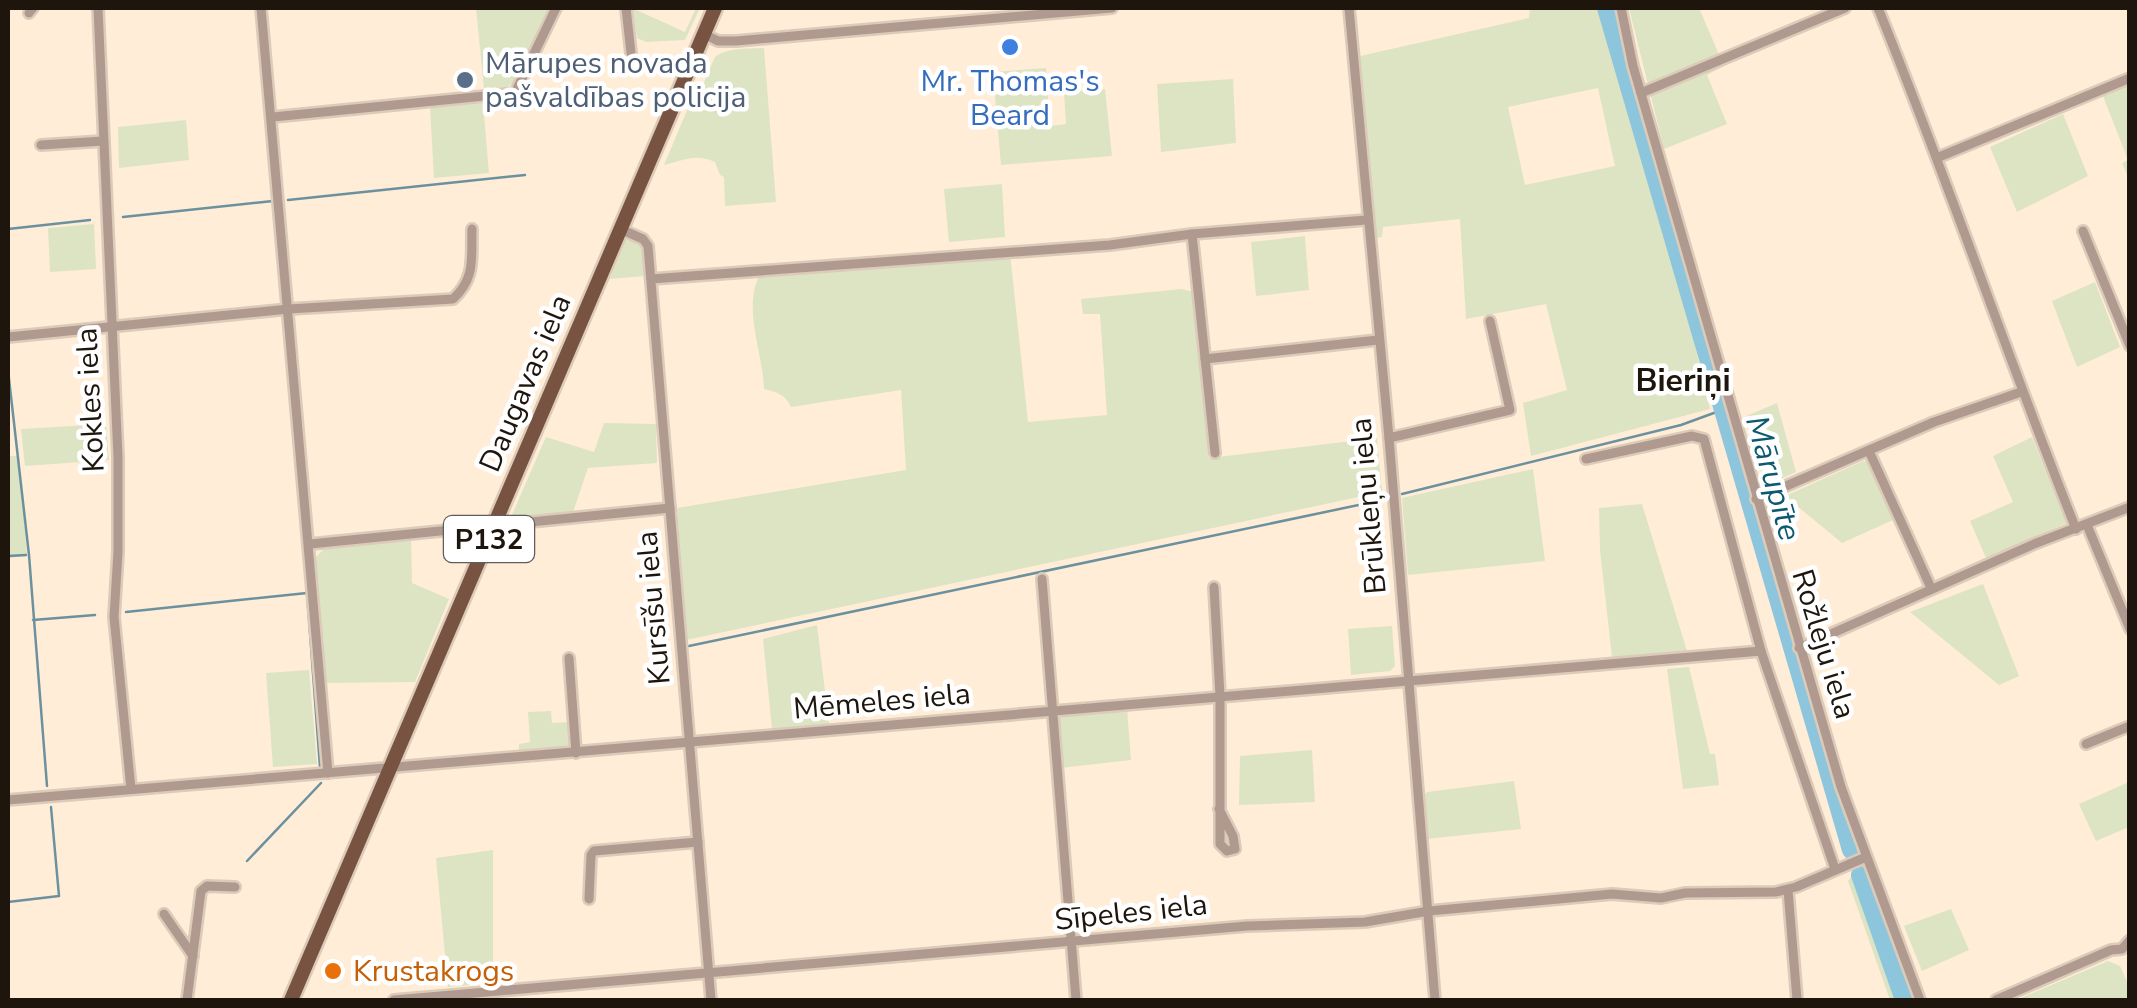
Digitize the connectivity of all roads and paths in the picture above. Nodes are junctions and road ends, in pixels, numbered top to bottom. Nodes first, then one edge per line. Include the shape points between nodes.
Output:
1 (98, 8) edge
2 (261, 8) edge
3 (556, 8) edge
4 (626, 8) edge
5 (715, 8) edge
6 (1112, 8) edge
7 (1349, 8) edge
8 (1621, 8) edge
9 (1845, 8) edge
10 (1878, 8) edge
11 (704, 34) junction
12 (630, 53) dead end
13 (2130, 78) edge
14 (1641, 93) junction
15 (273, 117) junction
16 (103, 141) junction
17 (41, 144) dead end
18 (1938, 158) junction
19 (1366, 220) junction
20 (472, 229) dead end
21 (620, 229) junction
22 (2083, 231) dead end
23 (1192, 234) junction
24 (651, 280) junction
25 (289, 309) junction
26 (1490, 321) dead end
27 (111, 327) junction
28 (8, 337) edge
29 (1378, 340) junction
30 (2130, 346) edge
31 (1205, 359) junction
32 (2022, 392) junction
33 (1389, 438) junction
34 (1869, 451) junction
35 (1215, 454) dead end
36 (1586, 459) dead end
37 (1756, 499) junction
38 (2130, 507) edge
39 (670, 508) junction
40 (496, 523) junction
41 (2088, 524) junction
42 (2076, 529) junction
43 (310, 544) junction
44 (1042, 579) dead end
45 (1214, 587) dead end
46 (1932, 588) junction
47 (2130, 629) edge
48 (1798, 648) junction
49 (1761, 651) junction
50 (569, 658) dead end
51 (1408, 681) junction
52 (1220, 696) junction
53 (1052, 710) junction
54 (2130, 726) edge
55 (690, 744) junction
56 (2086, 744) dead end
57 (576, 753) junction
58 (389, 770) junction
59 (328, 773) junction
60 (131, 789) junction
61 (8, 800) edge
62 (1219, 809) dead end
63 (698, 842) junction
64 (1866, 857) junction
65 (1835, 870) junction
66 (235, 887) dead end
67 (1788, 890) junction
68 (589, 899) dead end
69 (1428, 911) junction
70 (164, 914) dead end
71 (2130, 940) edge
72 (1071, 944) junction
73 (2126, 953) edge
74 (193, 956) junction
75 (708, 973) junction
76 (187, 1000) edge
77 (290, 1000) edge
78 (394, 1000) edge
79 (711, 1000) edge
80 (1076, 1000) edge
81 (1435, 1000) edge
82 (1797, 1000) edge
83 (1920, 1000) edge
84 (1996, 1000) edge

1 - 16 street, Kokles iela
2 - 15 street
3 - 15 street via 515,93
4 - 12 street
5 - 11 main road, Daugavas iela / P132
6 - 11 street via 736,41
7 - 19 street, Brūkleņu iela
8 - 14 street, Rožleju iela
9 - 14 street
10 - 18 street
11 - 21 main road, Daugavas iela / P132
13 - 18 street
14 - 37 street, Rožleju iela
15 - 25 street
16 - 17 street
16 - 27 street, Kokles iela
18 - 32 street
19 - 23 street
19 - 29 street, Brūkleņu iela
20 - 25 street via 470,277 453,299
21 - 24 street, Kursīšu iela via 646,241
21 - 40 main road, Daugavas iela / P132
22 - 30 street
23 - 24 street
23 - 31 street
24 - 39 street, Kursīšu iela
25 - 27 street
25 - 43 street
26 - 33 street via 1510,410
27 - 28 street
27 - 60 street, Kokles iela via 119,496 114,617
29 - 31 street
29 - 33 street, Brūkleņu iela
31 - 35 street
32 - 34 street
32 - 42 street
33 - 51 street, Brūkleņu iela
34 - 37 street
34 - 46 street
36 - 49 street via 1704,439
37 - 48 street, Rožleju iela
38 - 41 street
39 - 40 street
39 - 55 street, Kursīšu iela
40 - 43 street
40 - 58 main road, Daugavas iela / P132
41 - 42 street
41 - 47 street
42 - 46 street
43 - 59 street
44 - 53 street
45 - 52 street
46 - 48 street
48 - 64 street, Rožleju iela
49 - 51 street, Mēmeles iela
49 - 65 street
50 - 57 street
51 - 52 street, Mēmeles iela
51 - 69 street, Brūkleņu iela
52 - 53 street, Mēmeles iela
52 - 62 street
53 - 55 street, Mēmeles iela
53 - 72 street
54 - 56 street
55 - 57 street, Mēmeles iela
55 - 63 street, Kursīšu iela
57 - 58 street, Mēmeles iela
58 - 59 street, Mēmeles iela
58 - 77 main road, Daugavas iela / P132
59 - 60 street, Mēmeles iela
60 - 61 street, Mēmeles iela
63 - 68 street via 594,851
63 - 75 street, Kursīšu iela
64 - 65 street, Sīpeles iela
64 - 83 street, Rožleju iela
65 - 67 street, Sīpeles iela
66 - 74 street via 201,891
67 - 69 street, Sīpeles iela via 1661,898 1612,894
67 - 82 street
69 - 72 street, Sīpeles iela via 1365,922
69 - 81 street, Brūkleņu iela
70 - 74 street
71 - 73 street
72 - 75 street, Sīpeles iela
72 - 80 street
73 - 84 street via 2111,950
74 - 76 street
75 - 78 street, Sīpeles iela
75 - 79 street, Kursīšu iela

